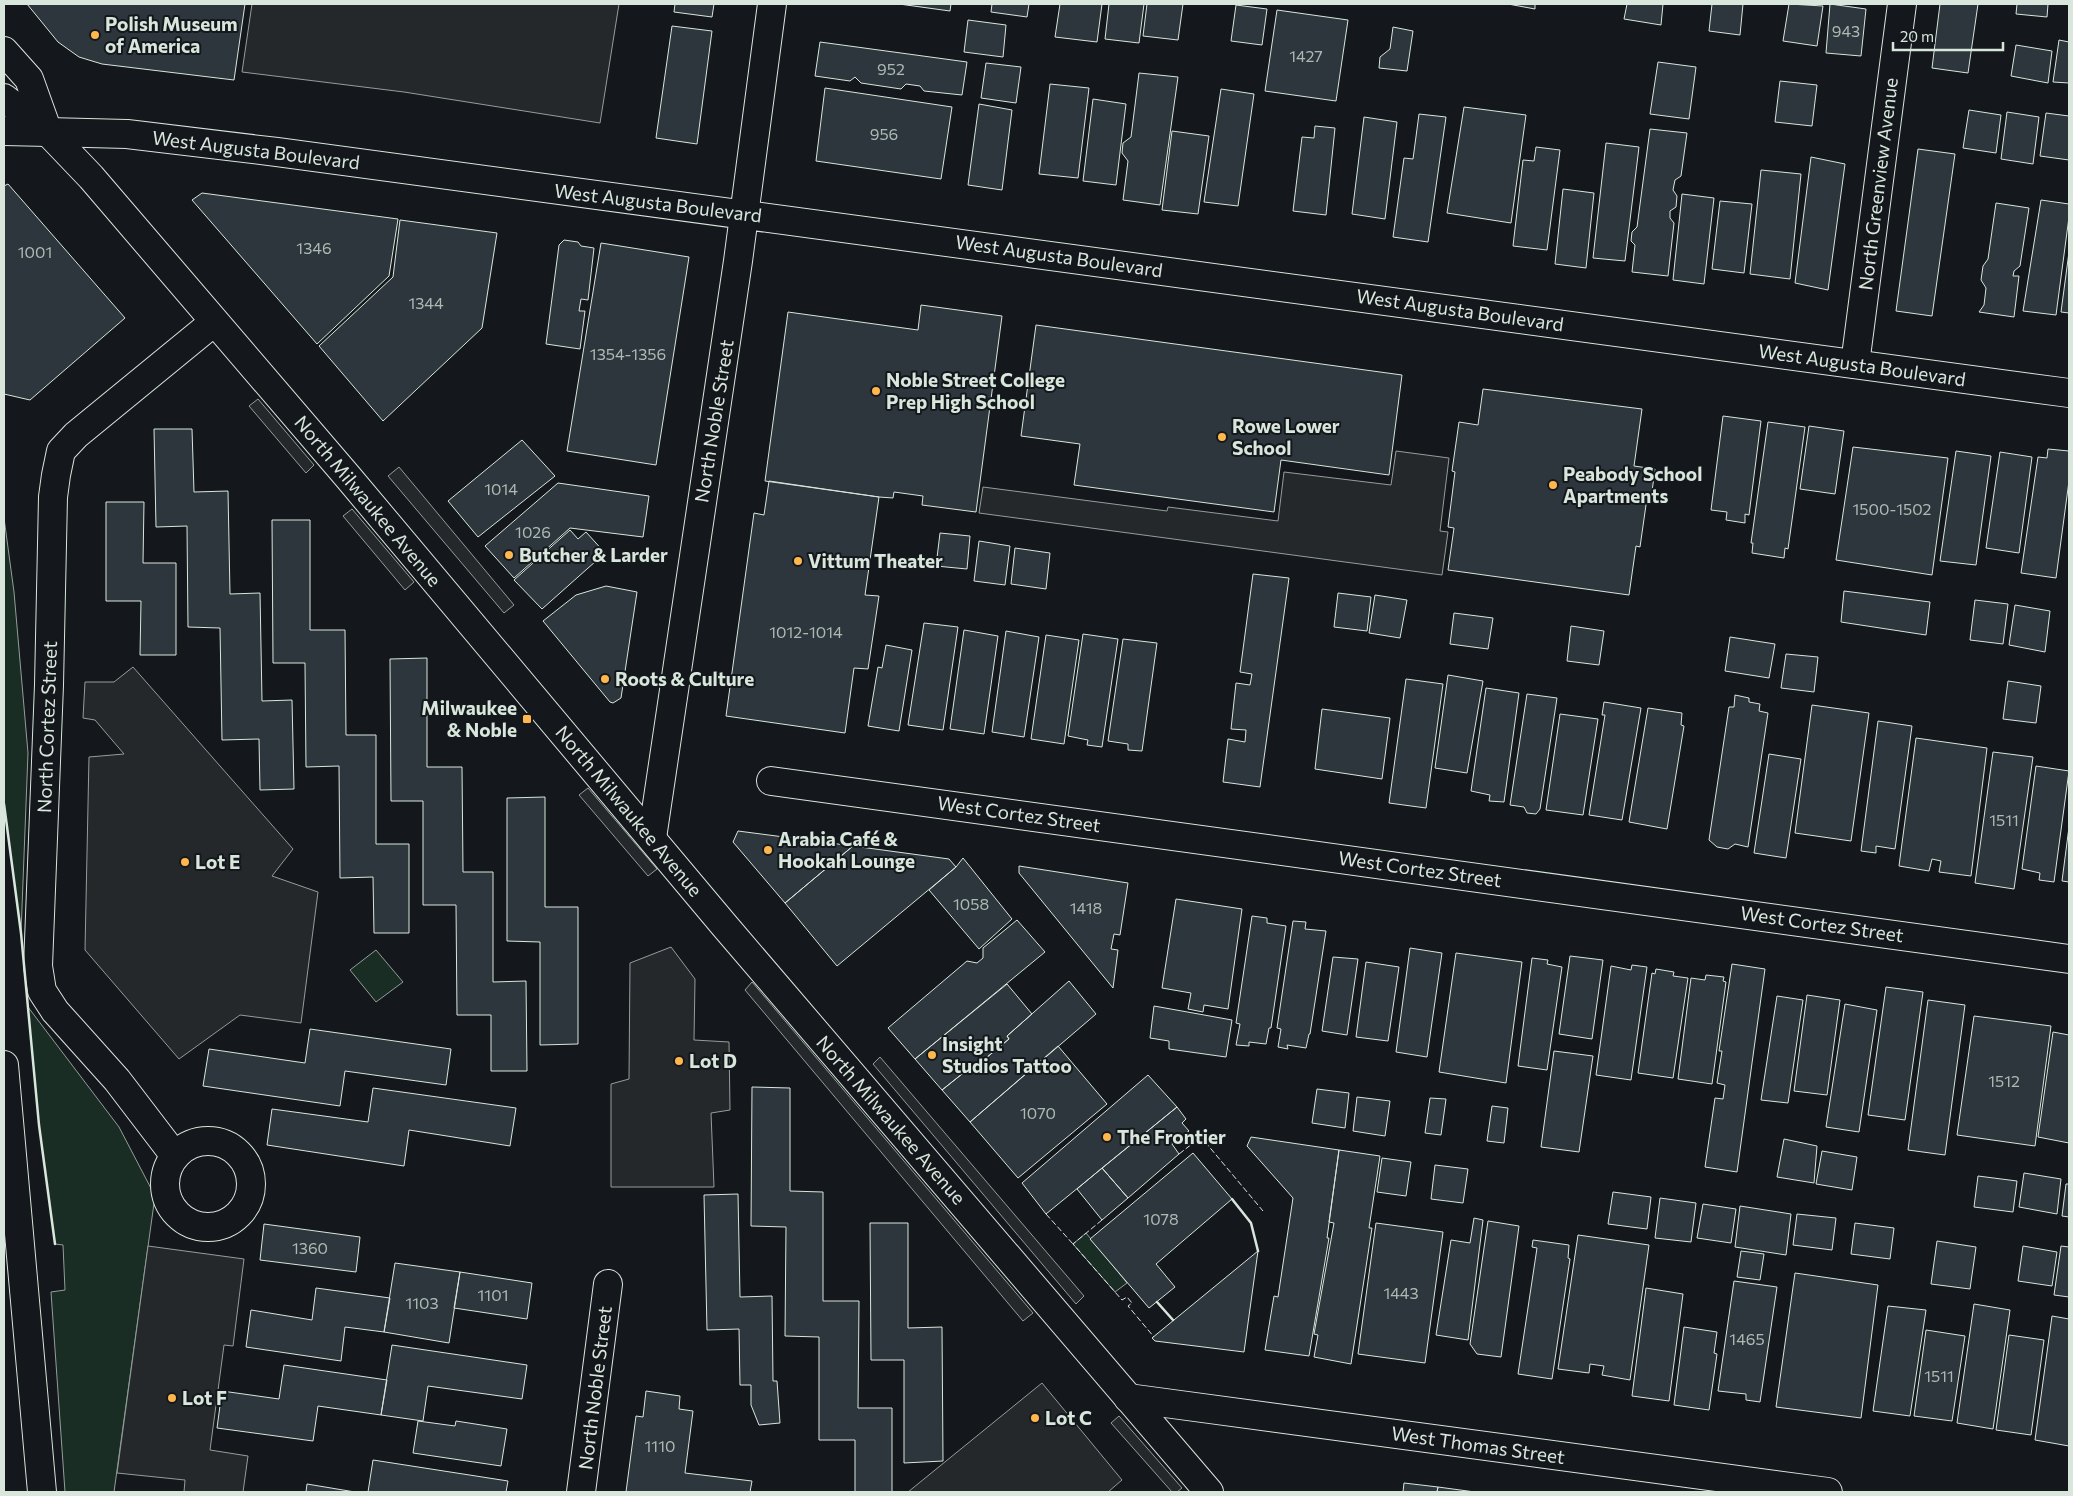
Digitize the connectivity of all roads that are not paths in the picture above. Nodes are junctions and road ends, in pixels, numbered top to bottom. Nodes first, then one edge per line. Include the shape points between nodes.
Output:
1 (772, 4) edge
2 (1902, 4) edge
3 (4, 51) edge
4 (4, 98) edge
5 (4, 131) edge
6 (48, 132) junction
7 (744, 214) junction
8 (214, 322) junction
9 (1855, 364) junction
10 (2069, 393) edge
11 (771, 781) dead end
12 (652, 838) junction
13 (2069, 959) edge
14 (4, 1065) edge
15 (175, 1156) dead end
16 (608, 1284) dead end
17 (1128, 1398) junction
18 (42, 1492) edge
19 (581, 1492) edge
20 (1208, 1492) edge
21 (1828, 1492) edge

1 - 7 main road, North Noble Street
2 - 9 main road, North Greenview Avenue
3 - 6 main road, North Milwaukee Avenue via 28,79
4 - 6 main road, North Milwaukee Avenue
5 - 6 main road, West Augusta Boulevard
6 - 7 main road, West Augusta Boulevard via 127,134
6 - 8 main road, North Milwaukee Avenue
7 - 9 main road, West Augusta Boulevard
7 - 12 main road, North Noble Street
8 - 12 main road, North Milwaukee Avenue
8 - 15 main road, North Cortez Street via 76,435 61,451 53,497 38,948 42,991
9 - 10 main road, West Augusta Boulevard
11 - 13 main road, West Cortez Street
12 - 17 main road, North Milwaukee Avenue
14 - 18 main road
16 - 19 main road, North Noble Street
17 - 20 main road, North Milwaukee Avenue
17 - 21 main road, West Thomas Street

